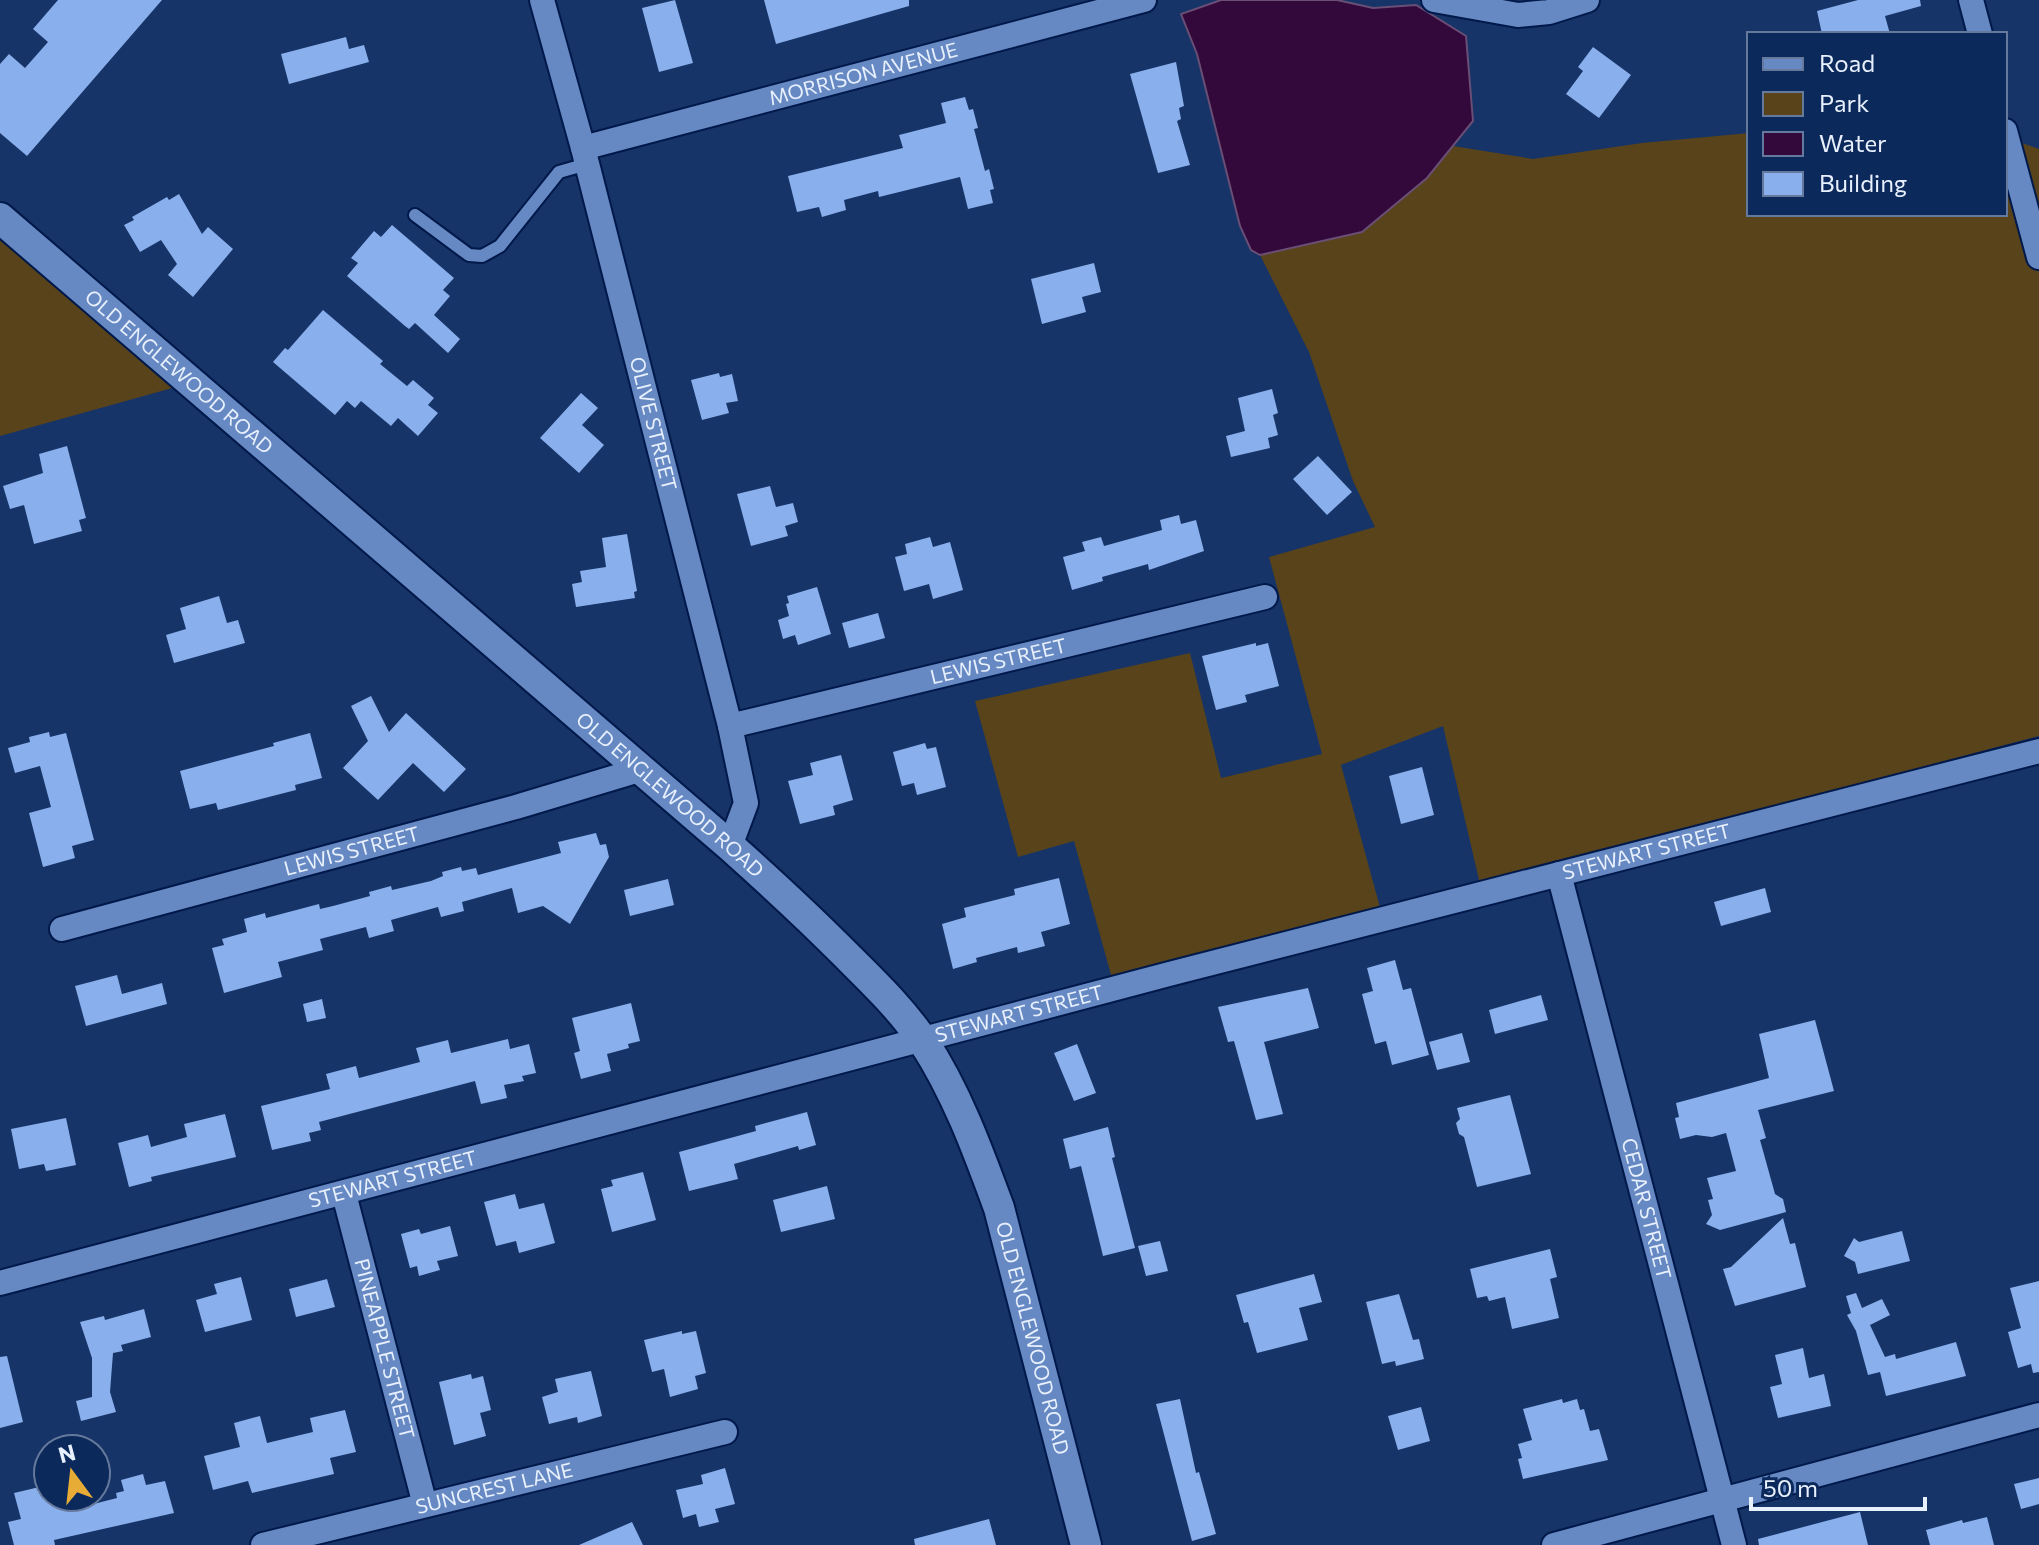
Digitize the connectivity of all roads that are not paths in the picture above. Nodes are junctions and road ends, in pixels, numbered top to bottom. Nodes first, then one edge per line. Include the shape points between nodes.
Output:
1 (542, 0) edge
2 (1144, 0) edge
3 (1434, 0) edge
4 (1587, 0) edge
5 (1971, 0) edge
6 (1979, 32) edge
7 (2007, 138) edge
8 (585, 156) junction
9 (415, 215) dead end
10 (0, 218) edge
11 (2039, 257) edge
12 (1265, 597) dead end
13 (730, 726) junction
14 (2039, 751) edge
15 (639, 770) junction
16 (730, 846) junction
17 (1559, 874) junction
18 (62, 929) dead end
19 (922, 1040) junction
20 (344, 1194) junction
21 (0, 1283) edge
22 (2039, 1415) edge
23 (725, 1432) dead end
24 (1723, 1500) junction
25 (425, 1505) junction
26 (263, 1545) edge
27 (1086, 1545) edge
28 (1554, 1545) edge
29 (1734, 1545) edge

1 - 8 street, OLIVE STREET
2 - 8 street, MORRISON AVENUE
3 - 4 street via 1518,15
5 - 6 street
7 - 11 street
8 - 9 lane via 559,172 500,246 482,256 469,255
8 - 13 street, OLIVE STREET
10 - 15 street, OLD ENGLEWOOD ROAD
12 - 13 street, LEWIS STREET
13 - 16 street, OLIVE STREET via 746,803
14 - 17 street, STEWART STREET
15 - 16 street, OLD ENGLEWOOD ROAD
15 - 18 street, LEWIS STREET
16 - 19 street, OLD ENGLEWOOD ROAD via 883,992
17 - 19 street, STEWART STREET
17 - 24 street, CEDAR STREET
19 - 20 street, STEWART STREET
19 - 27 street, OLD ENGLEWOOD ROAD via 950,1087 999,1208
20 - 21 street, STEWART STREET
20 - 25 street, PINEAPPLE STREET
22 - 24 street
23 - 25 street, SUNCREST LANE
24 - 28 street
24 - 29 street, CEDAR STREET
25 - 26 street, SUNCREST LANE

